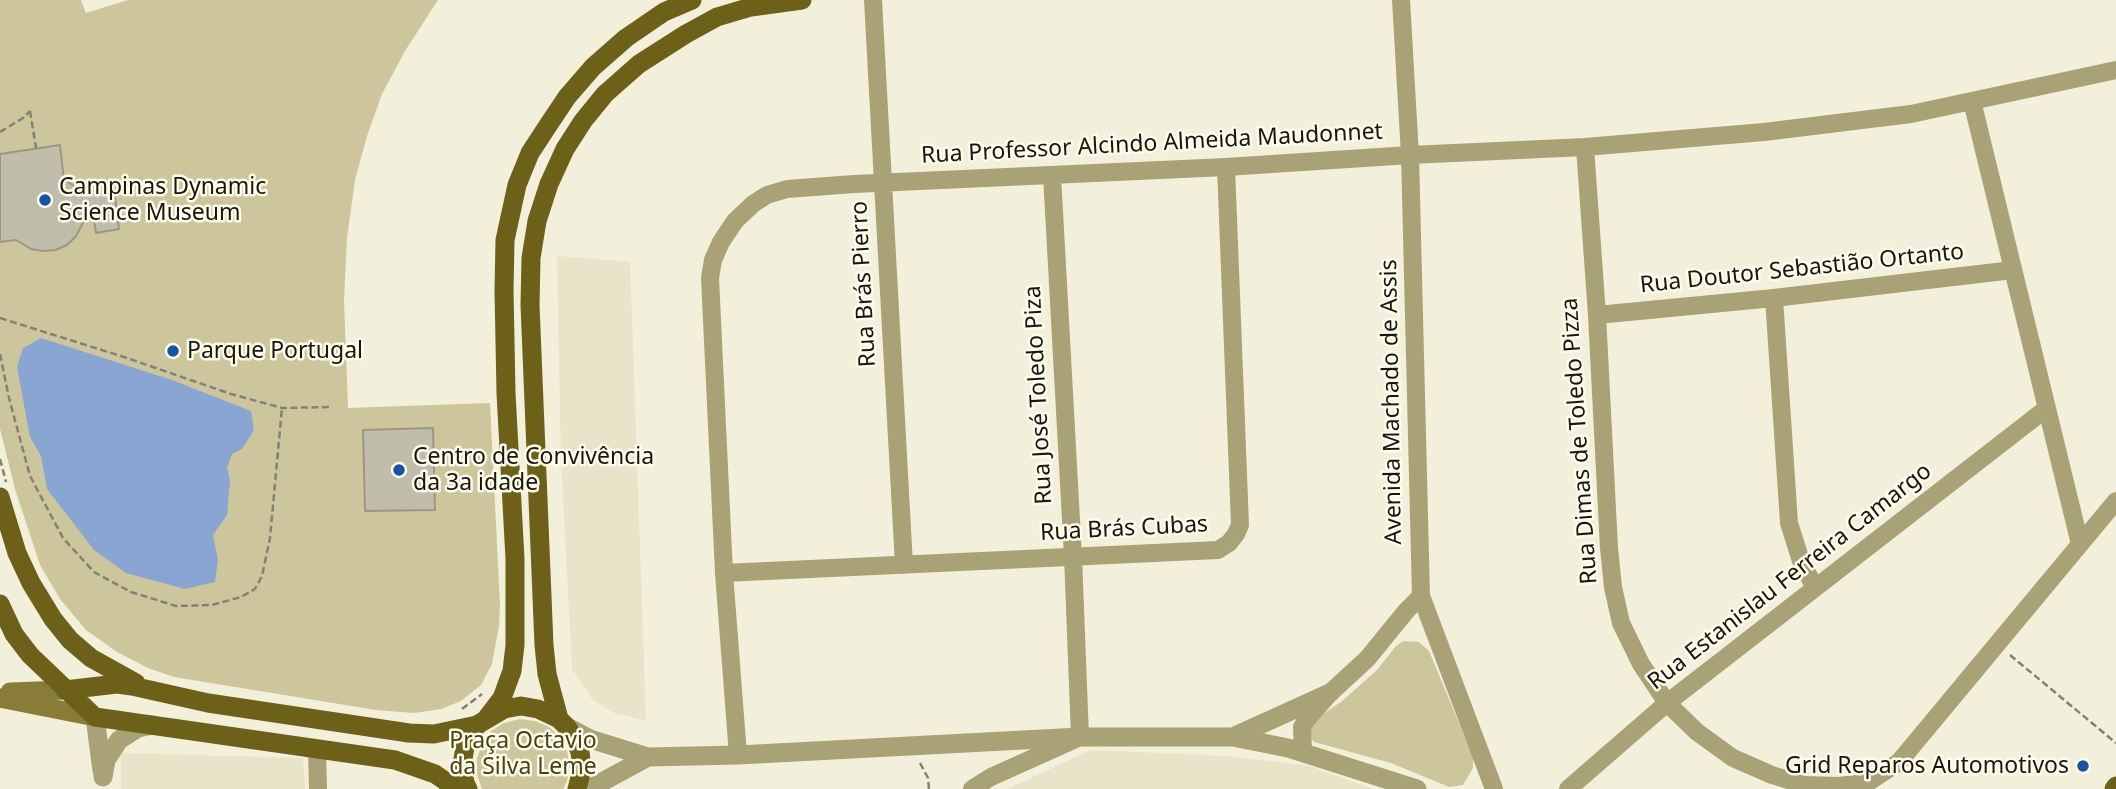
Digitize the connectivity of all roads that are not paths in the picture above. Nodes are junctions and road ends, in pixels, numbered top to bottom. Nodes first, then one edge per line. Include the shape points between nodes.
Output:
1 (692, 0) edge
2 (802, 0) edge
3 (873, 0) edge
4 (1401, 0) edge
5 (2116, 70) edge
6 (1972, 101) junction
7 (1585, 148) junction
8 (1410, 155) junction
9 (1226, 167) junction
10 (1052, 175) junction
11 (882, 183) junction
12 (2013, 270) junction
13 (1774, 298) junction
14 (1597, 316) junction
15 (2047, 408) junction
16 (3, 490) edge
17 (2116, 501) edge
18 (2080, 544) junction
19 (1073, 556) junction
20 (904, 565) junction
21 (724, 573) junction
22 (1815, 588) junction
23 (1421, 596) junction
24 (0, 604) edge
25 (30, 655) junction
26 (65, 690) junction
27 (156, 691) junction
28 (1330, 693) junction
29 (5, 694) edge
30 (1667, 703) junction
31 (95, 717) junction
32 (481, 722) junction
33 (563, 723) junction
34 (153, 725) junction
35 (1080, 737) junction
36 (1233, 737) junction
37 (317, 749) junction
38 (1303, 752) junction
39 (738, 755) junction
40 (648, 757) junction
41 (103, 783) edge
42 (318, 789) edge
43 (457, 789) edge
44 (468, 789) edge
45 (577, 789) edge
46 (589, 789) edge
47 (972, 789) edge
48 (1417, 789) edge
49 (1494, 789) edge
50 (1568, 789) edge

1 - 32 main road via 654,19 593,67 530,153 517,185 505,240 504,290 515,645 502,698
2 - 33 main road via 717,17 639,64 583,121 549,184 533,246 530,305 544,645 547,674
3 - 11 street, Rua Brás Pierro
4 - 8 street, Avenida Machado de Assis
5 - 6 street, Rua Professor Alcindo Almeida Maudonnet
6 - 7 street, Rua Professor Alcindo Almeida Maudonnet via 1911,114 1764,132
6 - 12 street
7 - 8 street, Rua Professor Alcindo Almeida Maudonnet
7 - 14 street, Rua Dimas de Toledo Pizza
8 - 9 street, Rua Professor Alcindo Almeida Maudonnet
8 - 23 street, Avenida Machado de Assis
9 - 10 street, Rua Professor Alcindo Almeida Maudonnet
9 - 19 street, Rua Brás Cubas via 1240,525 1229,543 1218,550
10 - 11 street, Rua Professor Alcindo Almeida Maudonnet
10 - 19 street, Rua José Toledo Piza
11 - 20 street, Rua Brás Pierro
11 - 21 street, Rua Professor Alcindo Almeida Maudonnet via 787,189 767,195 735,221 713,260 710,278
12 - 13 street, Rua Doutor Sebastião Ortanto
12 - 15 street
13 - 14 street, Rua Doutor Sebastião Ortanto
13 - 22 street via 1789,523
14 - 30 street, Rua Dimas de Toledo Pizza via 1613,587 1621,623
15 - 18 street
15 - 22 street, Rua Estanislau Ferreira Camargo
16 - 27 main road via 17,553 53,619 91,658
17 - 18 street, Rua Dimas de Toledo Pizza
18 - 30 street, Rua Dimas de Toledo Pizza via 1899,762 1867,783 1805,785 1772,775 1733,758
19 - 20 street, Rua Brás Cubas
19 - 35 street, Rua José Toledo Piza
20 - 21 street, Rua Brás Cubas
21 - 39 street, Rua Professor Alcindo Almeida Maudonnet
22 - 30 street, Rua Estanislau Ferreira Camargo
23 - 28 street via 1367,659
23 - 49 street, Avenida Machado de Assis
24 - 25 main road
25 - 26 main road
25 - 29 main road via 30,679
26 - 27 main road via 117,684
26 - 29 main road
26 - 31 main road
27 - 32 main road via 408,733 434,734
28 - 36 street
28 - 38 street via 1302,727
29 - 31 main road
30 - 50 street, Rua Estanislau Ferreira Camargo
31 - 34 main road
31 - 41 street
32 - 33 main road via 504,709 521,706 538,709
32 - 44 main road via 465,747 462,765
33 - 40 street via 590,739
33 - 45 main road via 580,752
34 - 37 main road
34 - 41 street via 119,740 106,760
35 - 36 street
35 - 39 street
35 - 47 street
36 - 38 street
37 - 42 street
37 - 43 main road via 415,765
38 - 48 street
39 - 40 street
40 - 46 street

